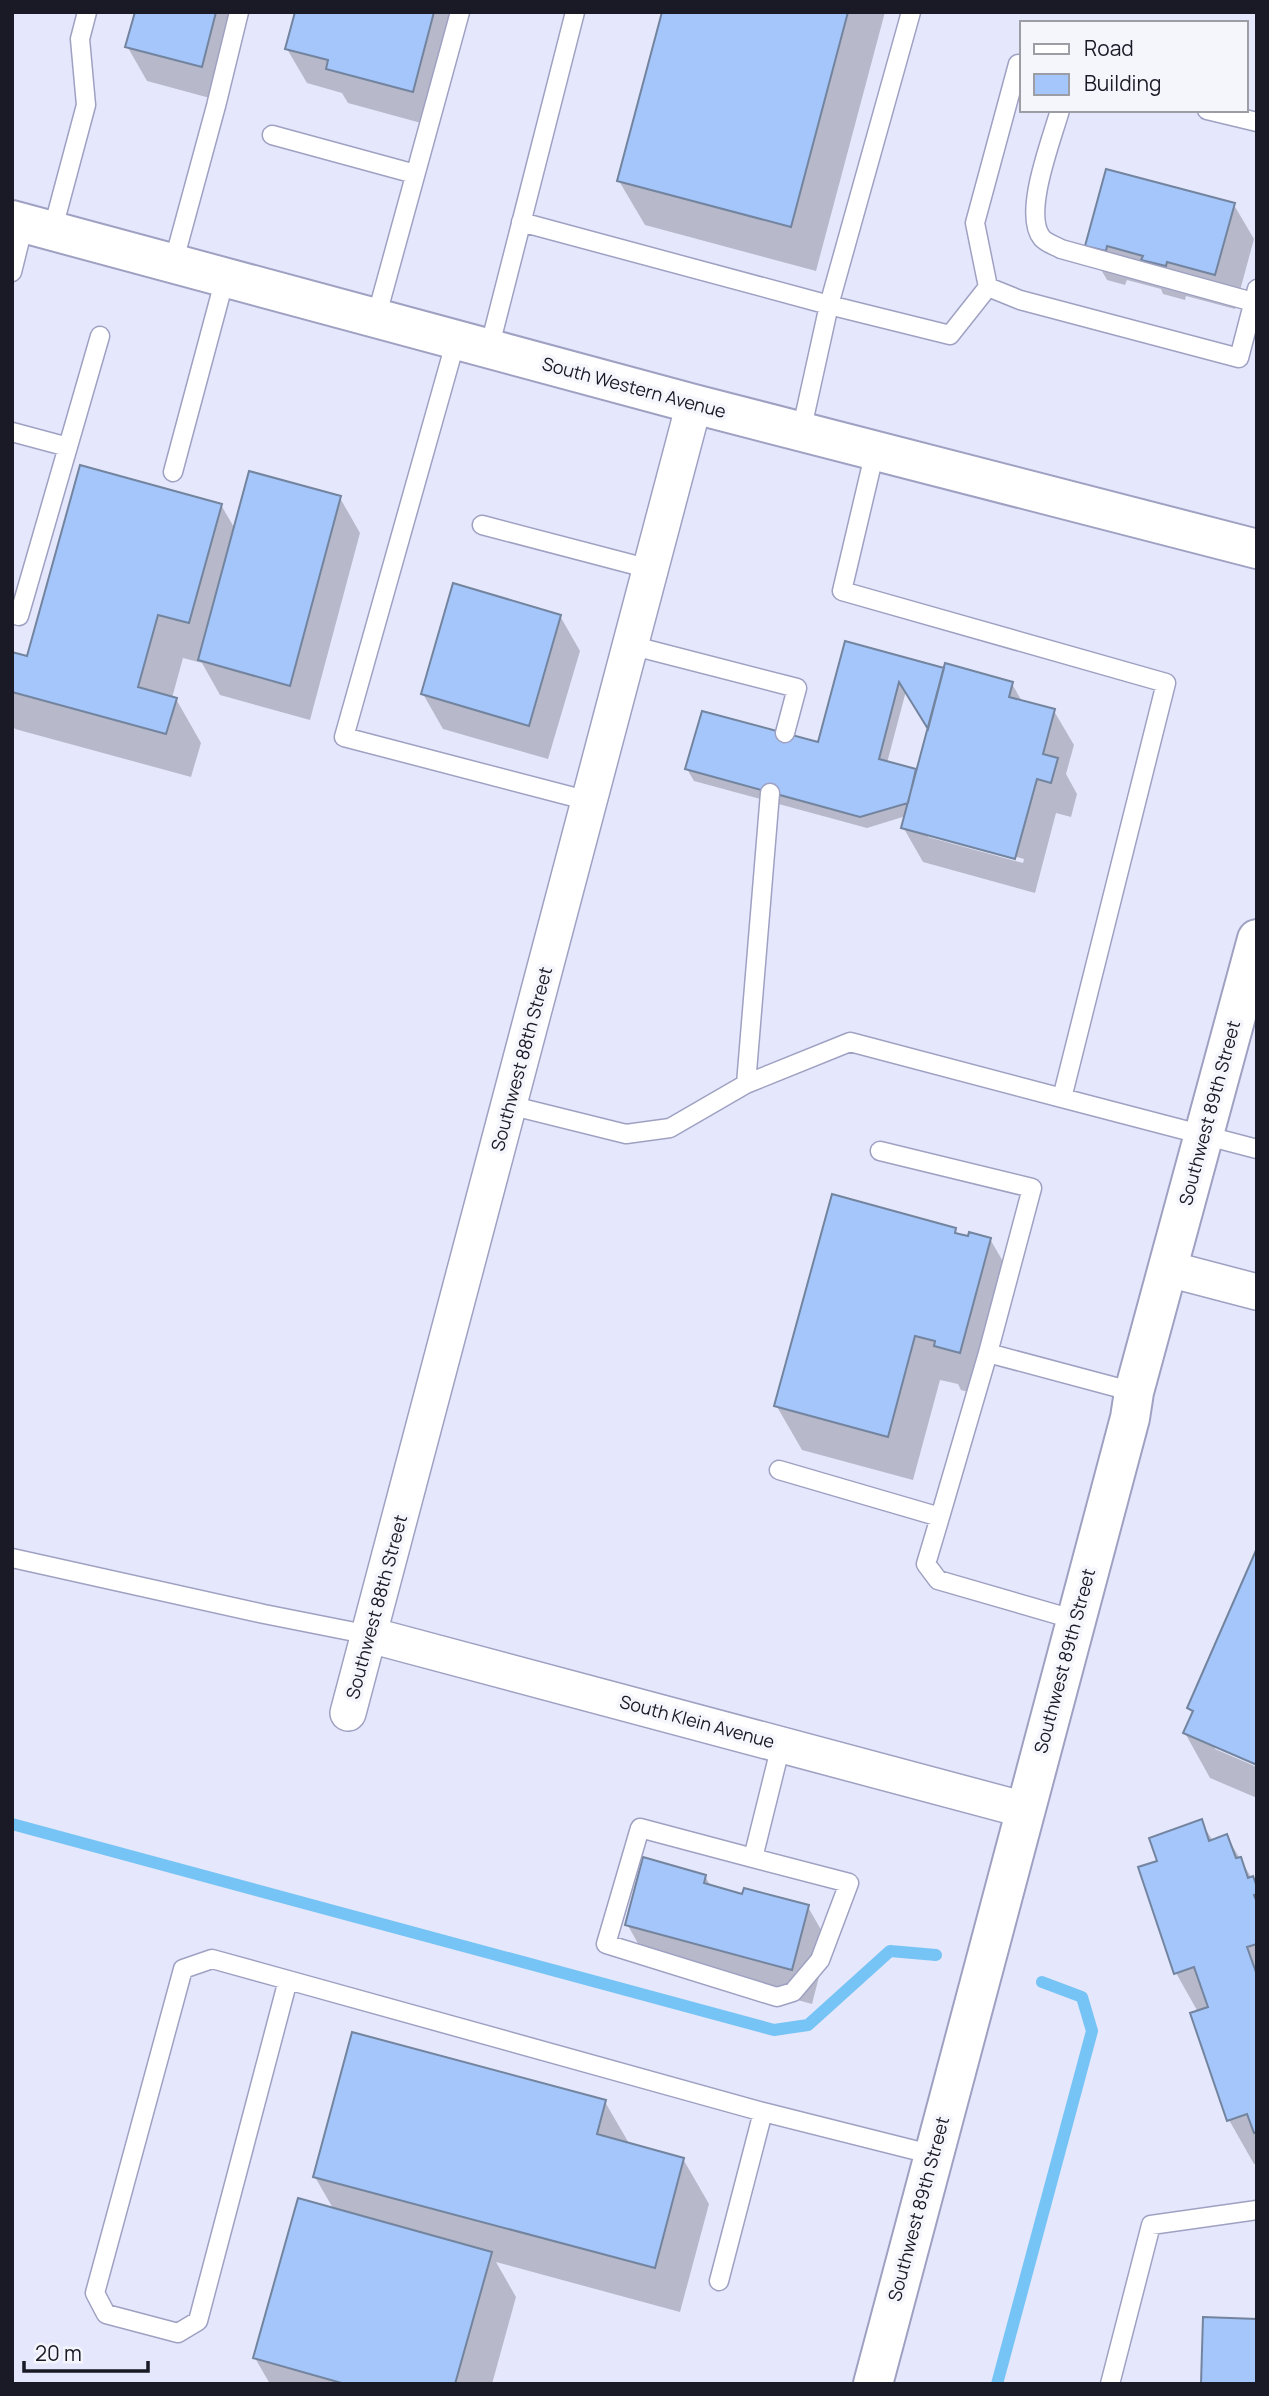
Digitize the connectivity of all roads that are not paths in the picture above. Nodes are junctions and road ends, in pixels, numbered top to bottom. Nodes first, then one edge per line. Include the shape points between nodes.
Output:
1 (88, 12) edge
2 (239, 12) edge
3 (460, 12) edge
4 (575, 12) edge
5 (911, 12) edge
6 (1020, 66) edge
7 (1059, 112) edge
8 (1215, 112) edge
9 (1257, 122) edge
10 (272, 135) dead end
11 (415, 174) junction
12 (521, 222) junction
13 (29, 225) edge
14 (173, 264) junction
15 (12, 272) edge
16 (225, 278) junction
17 (988, 287) junction
18 (1255, 296) edge
19 (829, 305) junction
20 (376, 318) junction
21 (100, 336) dead end
22 (473, 344) junction
23 (694, 404) junction
24 (12, 432) edge
25 (801, 432) junction
26 (68, 447) junction
27 (875, 451) junction
28 (173, 472) dead end
29 (482, 525) dead end
30 (1257, 549) edge
31 (650, 569) junction
32 (12, 614) edge
33 (630, 645) junction
34 (785, 733) dead end
35 (770, 793) dead end
36 (589, 802) junction
37 (1257, 939) edge
38 (746, 1084) junction
39 (1062, 1098) junction
40 (509, 1105) junction
41 (1205, 1134) junction
42 (1257, 1149) edge
43 (880, 1150) dead end
44 (1169, 1269) junction
45 (1257, 1292) edge
46 (988, 1353) junction
47 (1134, 1392) junction
48 (779, 1470) dead end
49 (940, 1517) junction
50 (12, 1558) edge
51 (1076, 1620) junction
52 (370, 1634) junction
53 (348, 1713) dead end
54 (781, 1745) junction
55 (1025, 1810) junction
56 (753, 1858) junction
57 (288, 1980) junction
58 (763, 2112) junction
59 (934, 2155) junction
60 (1257, 2210) edge
61 (719, 2281) dead end
62 (873, 2384) edge
63 (1110, 2384) edge

1 - 13 lane via 80,39 86,105
2 - 14 lane
3 - 11 lane
4 - 12 lane
5 - 19 lane
6 - 17 lane via 975,223
7 - 18 lane via 1035,204 1036,226 1043,239 1061,249
8 - 9 lane
10 - 11 lane
11 - 20 lane
12 - 19 lane
12 - 22 lane
13 - 14 main road, South Western Avenue
13 - 15 lane
14 - 16 main road, South Western Avenue
16 - 20 main road, South Western Avenue
16 - 28 lane
17 - 18 lane via 1020,300 1239,358
17 - 19 lane via 950,335
19 - 25 lane
20 - 22 main road, South Western Avenue
21 - 26 lane
22 - 23 main road, South Western Avenue
22 - 36 lane via 344,737
23 - 25 main road, South Western Avenue
23 - 31 street, Southwest 88th Street
24 - 26 lane
25 - 27 main road, South Western Avenue
26 - 32 lane via 19,616
27 - 30 main road, South Western Avenue
27 - 39 lane via 842,591 1166,683
29 - 31 lane
31 - 33 street, Southwest 88th Street
33 - 34 lane via 797,688
33 - 36 street, Southwest 88th Street
35 - 38 lane
36 - 40 street, Southwest 88th Street
37 - 41 main road, Southwest 89th Street
38 - 39 lane via 850,1041
38 - 40 lane via 670,1128 626,1134
39 - 41 lane
40 - 52 street, Southwest 88th Street
41 - 42 lane
41 - 44 main road, Southwest 89th Street
43 - 46 lane via 1032,1188
44 - 45 street
44 - 47 main road, Southwest 89th Street
46 - 47 lane
46 - 49 lane
47 - 51 main road, Southwest 89th Street
48 - 49 lane
49 - 51 lane via 926,1564 938,1580
50 - 52 lane
51 - 55 main road, Southwest 89th Street
52 - 53 street, Southwest 88th Street
52 - 54 street, South Klein Avenue
54 - 55 street, South Klein Avenue
54 - 56 lane
55 - 59 main road, Southwest 89th Street
56 - 56 lane via 849,1883 820,1960 793,1992 777,1997 606,1944 640,1828
57 - 57 lane via 212,1959 183,1969 95,2293 106,2314 178,2333 198,2321
57 - 58 lane
58 - 59 lane
58 - 61 lane
59 - 62 main road, Southwest 89th Street
60 - 63 lane via 1152,2225

